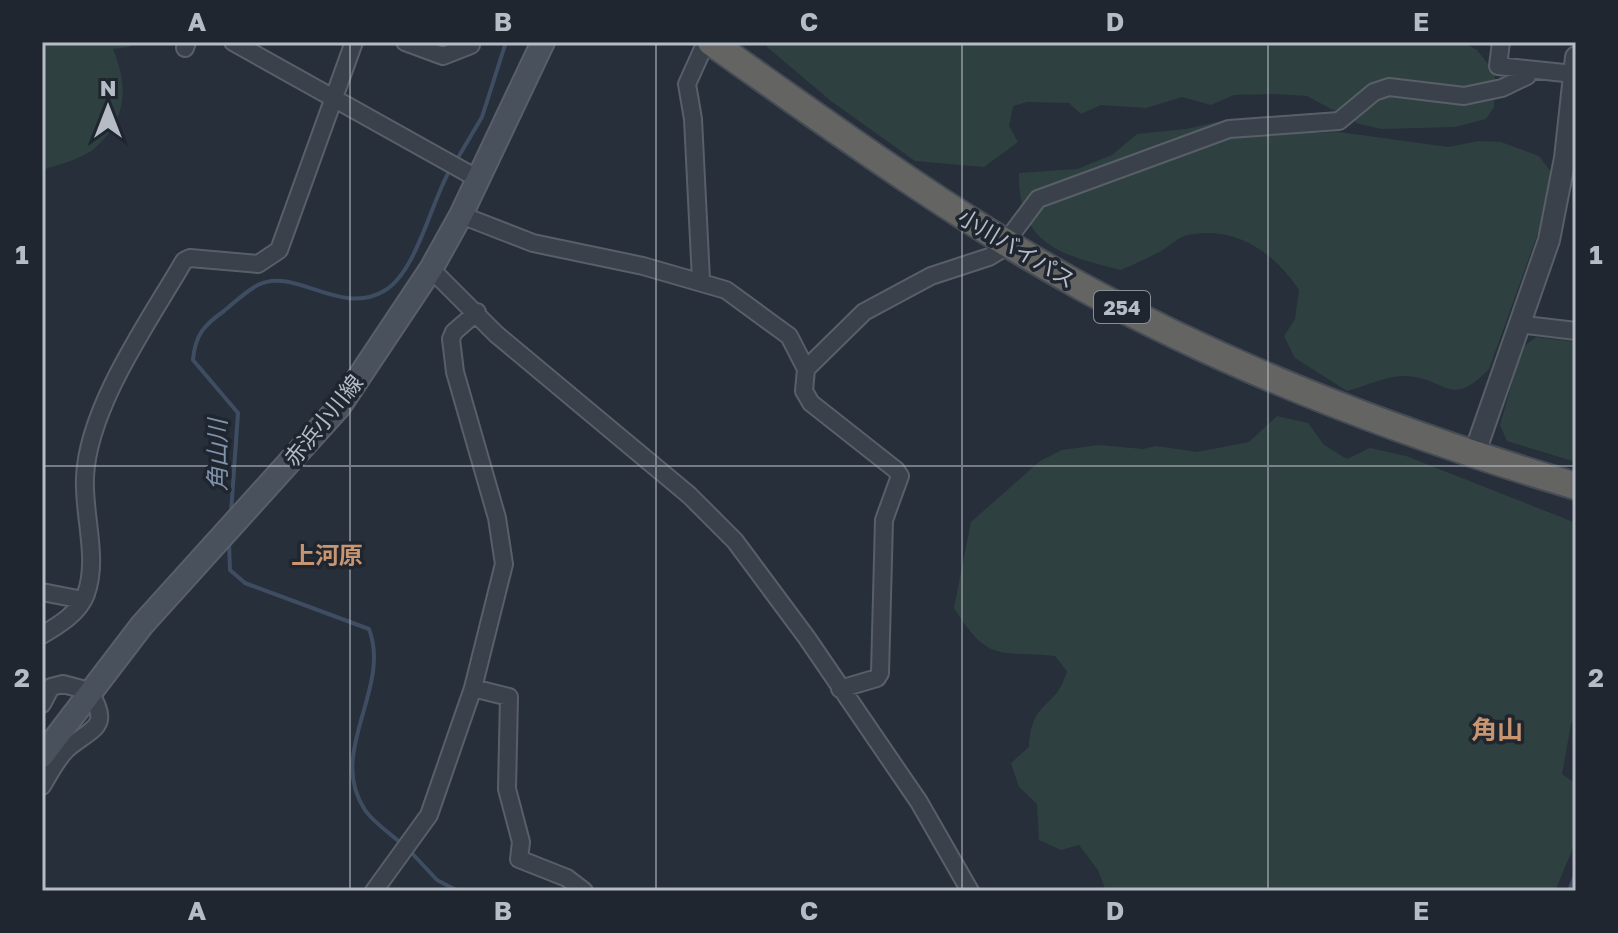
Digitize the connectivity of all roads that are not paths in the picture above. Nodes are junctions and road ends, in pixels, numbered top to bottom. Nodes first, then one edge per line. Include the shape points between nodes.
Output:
1 (233, 42) edge
2 (405, 42) edge
3 (543, 42) edge
4 (1501, 42) edge
5 (355, 44) edge
6 (471, 45) dead end
7 (705, 46) edge
8 (1575, 66) edge
9 (1527, 69) junction
10 (336, 97) junction
11 (1573, 103) edge
12 (472, 176) junction
13 (461, 215) junction
14 (1007, 243) junction
15 (431, 269) junction
16 (701, 280) junction
17 (477, 312) junction
18 (1518, 324) junction
19 (1576, 331) edge
20 (806, 369) junction
21 (1475, 452) junction
22 (1576, 486) edge
23 (42, 592) edge
24 (83, 600) junction
25 (42, 635) edge
26 (473, 688) junction
27 (840, 689) junction
28 (89, 691) junction
29 (42, 704) edge
30 (42, 756) edge
31 (42, 786) edge
32 (374, 891) edge
33 (584, 891) edge
34 (970, 891) edge

1 - 10 street
2 - 6 street via 443,56
3 - 12 main road, 赤浜小川線
4 - 9 street via 1498,66
5 - 10 street
7 - 14 highway, 小川バイパス / 254
7 - 16 street via 686,98 693,119
8 - 9 street
8 - 11 street
9 - 14 street via 1527,76 1502,88 1464,96 1389,87 1358,103 1339,121 1229,129 1038,199
10 - 12 street
10 - 24 street via 279,250 258,264 184,261 124,365 89,452 85,477 90,573
11 - 18 street via 1549,240
12 - 13 main road, 赤浜小川線
13 - 15 main road, 赤浜小川線
13 - 16 street via 533,243
14 - 20 street via 989,257 931,276 864,312
14 - 21 highway, 小川バイパス / 254 via 1084,288 1262,374 1365,416
15 - 17 street
15 - 28 main road, 赤浜小川線 via 339,407
16 - 20 street via 772,321 789,336
17 - 26 street via 451,339 504,564
17 - 27 street via 735,541
18 - 19 street
18 - 21 street
20 - 27 street via 804,391 811,403 900,476 884,520 880,673
21 - 22 highway, 小川バイパス / 254
23 - 24 street
24 - 25 street via 66,620
26 - 32 street via 434,801 414,839
26 - 33 street via 509,697 507,789 521,842 519,859 567,878
27 - 34 street via 919,802
28 - 29 street via 63,684 51,687
28 - 30 main road, 赤浜小川線
28 - 31 street via 101,713 98,725 58,759

